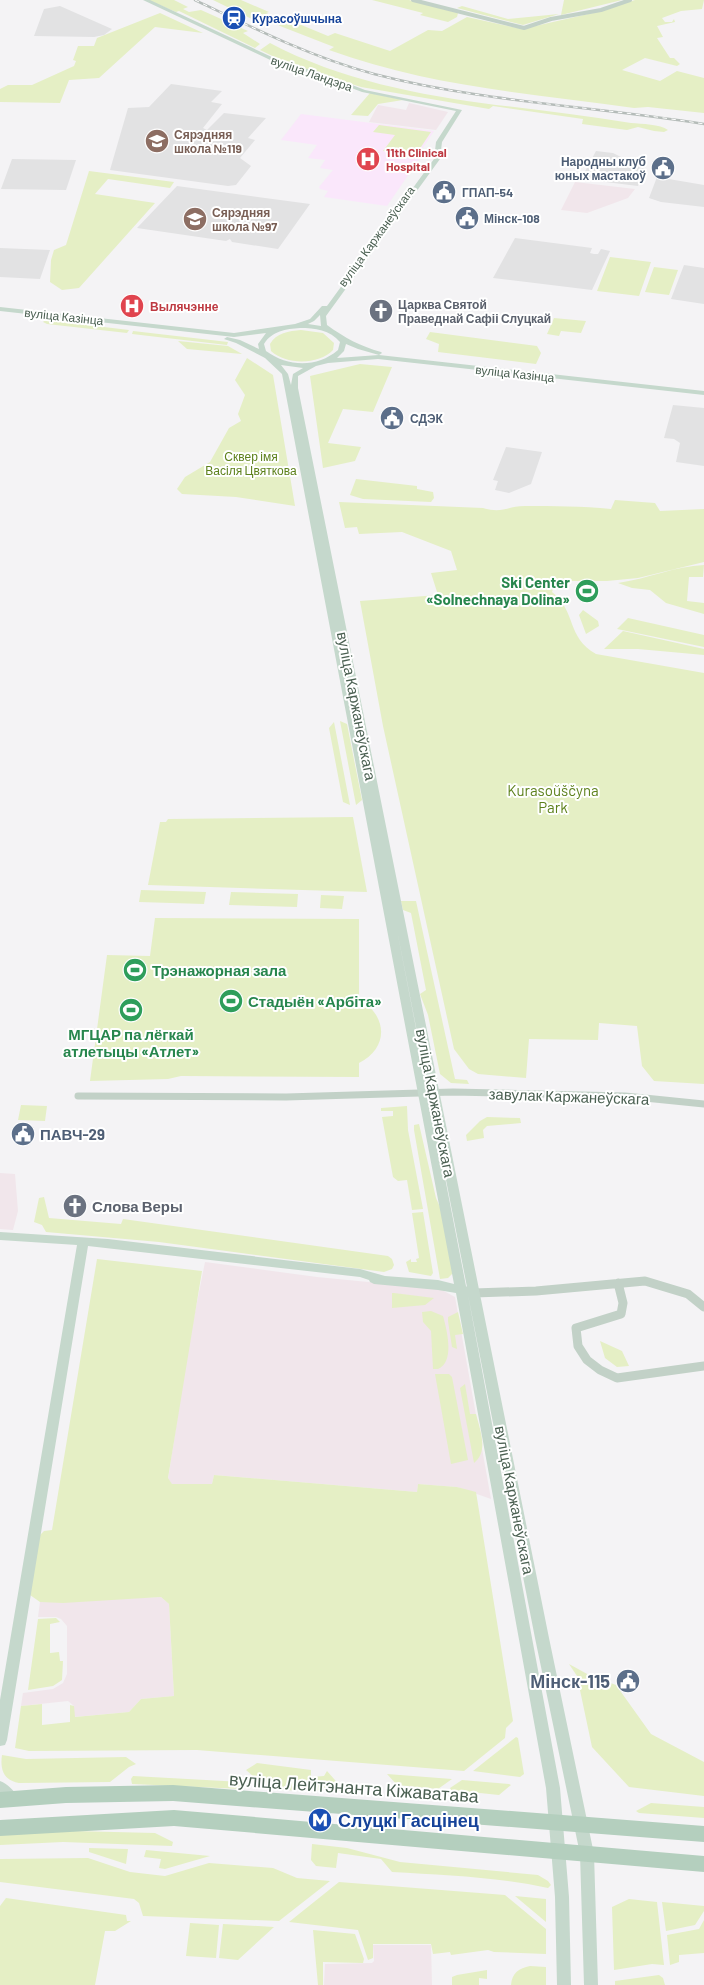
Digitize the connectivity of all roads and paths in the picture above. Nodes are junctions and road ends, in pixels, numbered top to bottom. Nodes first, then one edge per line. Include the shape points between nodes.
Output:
1 (146, 0) edge
2 (413, 0) edge
3 (630, 0) edge
4 (457, 109) junction
5 (0, 309) edge
6 (0, 314) edge
7 (297, 326) junction
8 (277, 330) junction
9 (331, 331) junction
10 (340, 338) junction
11 (268, 356) junction
12 (326, 361) junction
13 (315, 364) junction
14 (704, 389) edge
15 (704, 393) edge
16 (317, 498) junction
17 (308, 499) junction
18 (315, 512) junction
19 (428, 1093) junction
20 (78, 1096) dead end
21 (704, 1104) edge
22 (0, 1236) edge
23 (83, 1241) junction
24 (618, 1283) junction
25 (468, 1292) junction
26 (704, 1307) edge
27 (704, 1366) edge
28 (0, 1740) edge
29 (4, 1796) edge
30 (556, 1822) junction
31 (582, 1824) junction
32 (0, 1828) edge
33 (704, 1834) edge
34 (558, 1852) junction
35 (587, 1854) junction
36 (704, 1864) edge
37 (564, 1985) edge
38 (591, 1985) edge

1 - 4 main road, вуліца Ландэра via 287,66 314,72 364,91
2 - 3 street via 524,28
4 - 7 main road, вуліца Каржанеўскага via 434,143 433,158 318,315
4 - 9 main road, вуліца Каржанеўскага via 439,142 437,159 323,316 324,326
5 - 8 main road, вуліца Казінца via 234,335
6 - 11 main road, вуліца Казінца via 228,339
7 - 8 main road, вуліца Казінца
7 - 9 main road
8 - 11 main road via 262,342 261,348
9 - 10 main road, вуліца Казінца
10 - 12 main road via 343,344 341,351
10 - 14 main road, вуліца Казінца via 373,352
11 - 13 main road, вуліца Казінца via 288,364
11 - 17 main road, вуліца Каржанеўскага via 285,374
12 - 13 main road, вуліца Казінца
12 - 15 main road, вуліца Казінца via 371,357
13 - 16 main road, вуліца Каржанеўскага via 297,373 293,384
16 - 17 street
16 - 18 main road, вуліца Каржанеўскага
17 - 18 main road, вуліца Каржанеўскага
18 - 19 main road, вуліца Каржанеўскага
19 - 20 street, завулак Каржанеўскага via 286,1097
19 - 21 street, завулак Каржанеўскага via 625,1096
19 - 25 main road, вуліца Каржанеўскага
22 - 23 main road
23 - 25 main road via 163,1255 361,1279 381,1278
23 - 28 main road
24 - 25 street via 536,1291
24 - 26 street via 652,1283 688,1294
24 - 27 street via 623,1303 621,1314 615,1318 585,1322 576,1328 576,1339 591,1366 617,1378
25 - 30 main road, вуліца Каржанеўскага via 552,1781
25 - 31 main road, вуліца Каржанеўскага
29 - 30 main road, вуліца Лейтэнанта Кіжаватава via 173,1793
30 - 31 main road, вуліца Лейтэнанта Кіжаватава
30 - 34 main road, вуліца Каржанеўскага
31 - 33 main road, вуліца Лейтэнанта Кіжаватава
31 - 35 main road, вуліца Каржанеўскага
32 - 34 main road via 174,1818
34 - 35 main road
34 - 37 main road, вуліца Каржанеўскага
35 - 36 main road
35 - 38 main road, вуліца Каржанеўскага

